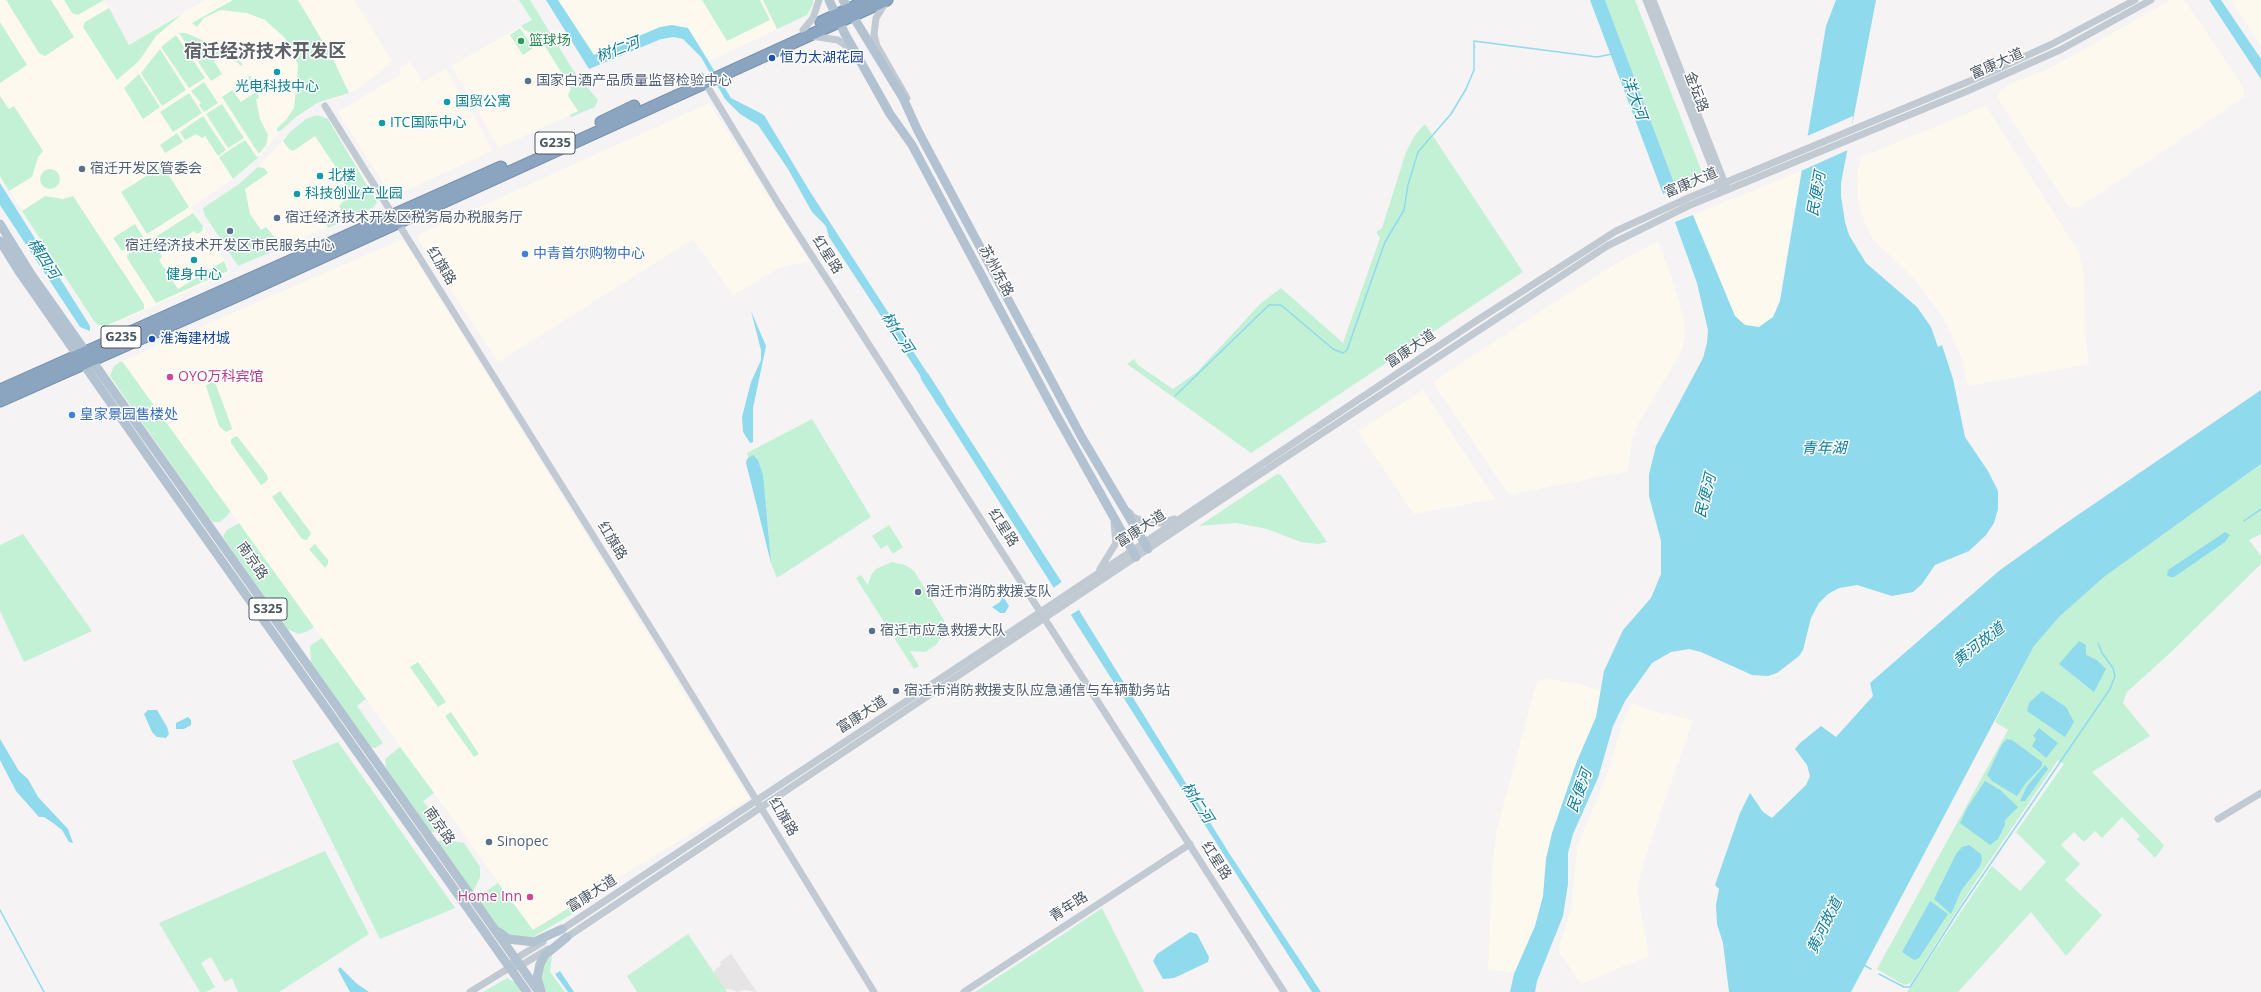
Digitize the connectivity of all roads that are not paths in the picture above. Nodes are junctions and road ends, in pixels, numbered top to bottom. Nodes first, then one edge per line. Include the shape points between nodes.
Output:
1 (819, 0) edge
2 (828, 0) edge
3 (868, 0) edge
4 (887, 0) edge
5 (1646, 0) edge
6 (1653, 0) edge
7 (2135, 0) edge
8 (2151, 0) edge
9 (848, 8) edge
10 (838, 18) junction
11 (805, 33) junction
12 (856, 53) junction
13 (703, 80) junction
14 (325, 106) dead end
15 (918, 130) junction
16 (1756, 170) junction
17 (1759, 178) junction
18 (1722, 184) junction
19 (1725, 191) junction
20 (395, 218) junction
21 (0, 224) edge
22 (0, 241) edge
23 (1426, 355) junction
24 (85, 358) junction
25 (1431, 363) junction
26 (1388, 380) junction
27 (1393, 388) junction
28 (0, 390) edge
29 (0, 401) edge
30 (1120, 501) junction
31 (1110, 507) junction
32 (1186, 518) junction
33 (1146, 545) junction
34 (1134, 554) junction
35 (1093, 577) junction
36 (1043, 615) junction
37 (2261, 793) edge
38 (757, 800) junction
39 (761, 808) junction
40 (2218, 819) dead end
41 (1190, 844) junction
42 (490, 924) junction
43 (565, 933) junction
44 (518, 963) junction
45 (509, 968) junction
46 (470, 992) edge
47 (527, 992) edge
48 (541, 992) edge
49 (874, 992) edge
50 (964, 992) edge
51 (1284, 992) edge

1 - 11 street
2 - 10 main road, 苏州东路
3 - 9 highway, G235
4 - 9 highway, G235
4 - 15 street via 876,18 874,35 877,46 903,89
5 - 18 street, 金坛路
6 - 18 street, 金坛路
7 - 16 street, 富康大道 via 2052,44
8 - 17 street, 富康大道 via 2060,50
9 - 10 highway, G235
9 - 15 main road, 苏州东路 via 903,98
10 - 11 highway, G235
10 - 12 main road, 苏州东路
11 - 12 street via 838,40
11 - 13 highway, G235
12 - 31 main road, 苏州东路 via 890,114 912,145 1053,409
13 - 20 highway, G235
13 - 36 street, 红星路 via 778,203
14 - 20 street, 红旗路
15 - 30 main road, 苏州东路 via 1081,436
16 - 17 street
16 - 18 street, 富康大道
17 - 19 street, 富康大道
18 - 19 street, 金坛路
18 - 23 street, 富康大道 via 1616,231
19 - 25 street, 富康大道 via 1688,206 1607,246
20 - 24 highway, G235 via 246,292
20 - 38 street, 红旗路
21 - 24 main road, 南京路 / S325
22 - 24 main road, 南京路 / S325
23 - 25 street
23 - 26 street, 富康大道
24 - 28 highway, G235
24 - 29 highway, G235
24 - 42 main road, 南京路 / S325
24 - 45 main road, 南京路 / S325
25 - 27 street, 富康大道
26 - 27 street
26 - 32 street, 富康大道
27 - 32 street, 富康大道
30 - 32 street via 1133,517 1145,522 1160,523
30 - 33 main road, 苏州东路
31 - 34 main road, 苏州东路
31 - 35 street via 1116,528 1116,543 1106,562
32 - 33 street, 富康大道
33 - 34 street, 富康大道
34 - 35 street, 富康大道
34 - 36 street, 富康大道
35 - 36 street, 富康大道
36 - 38 street, 富康大道
36 - 39 street, 富康大道
36 - 41 street, 红星路
37 - 40 street
38 - 39 street, 红旗路
38 - 43 street, 富康大道
39 - 43 street, 富康大道
39 - 49 street, 红旗路
41 - 50 street, 青年路
41 - 51 street, 红星路
42 - 43 main road via 504,937 523,942 534,942
42 - 44 main road, 南京路 / S325
43 - 44 street, 富康大道
43 - 48 main road via 540,964 538,978
44 - 45 street, 富康大道
44 - 48 main road, 南京路 / S325
45 - 46 street, 富康大道
45 - 47 main road, 南京路 / S325

